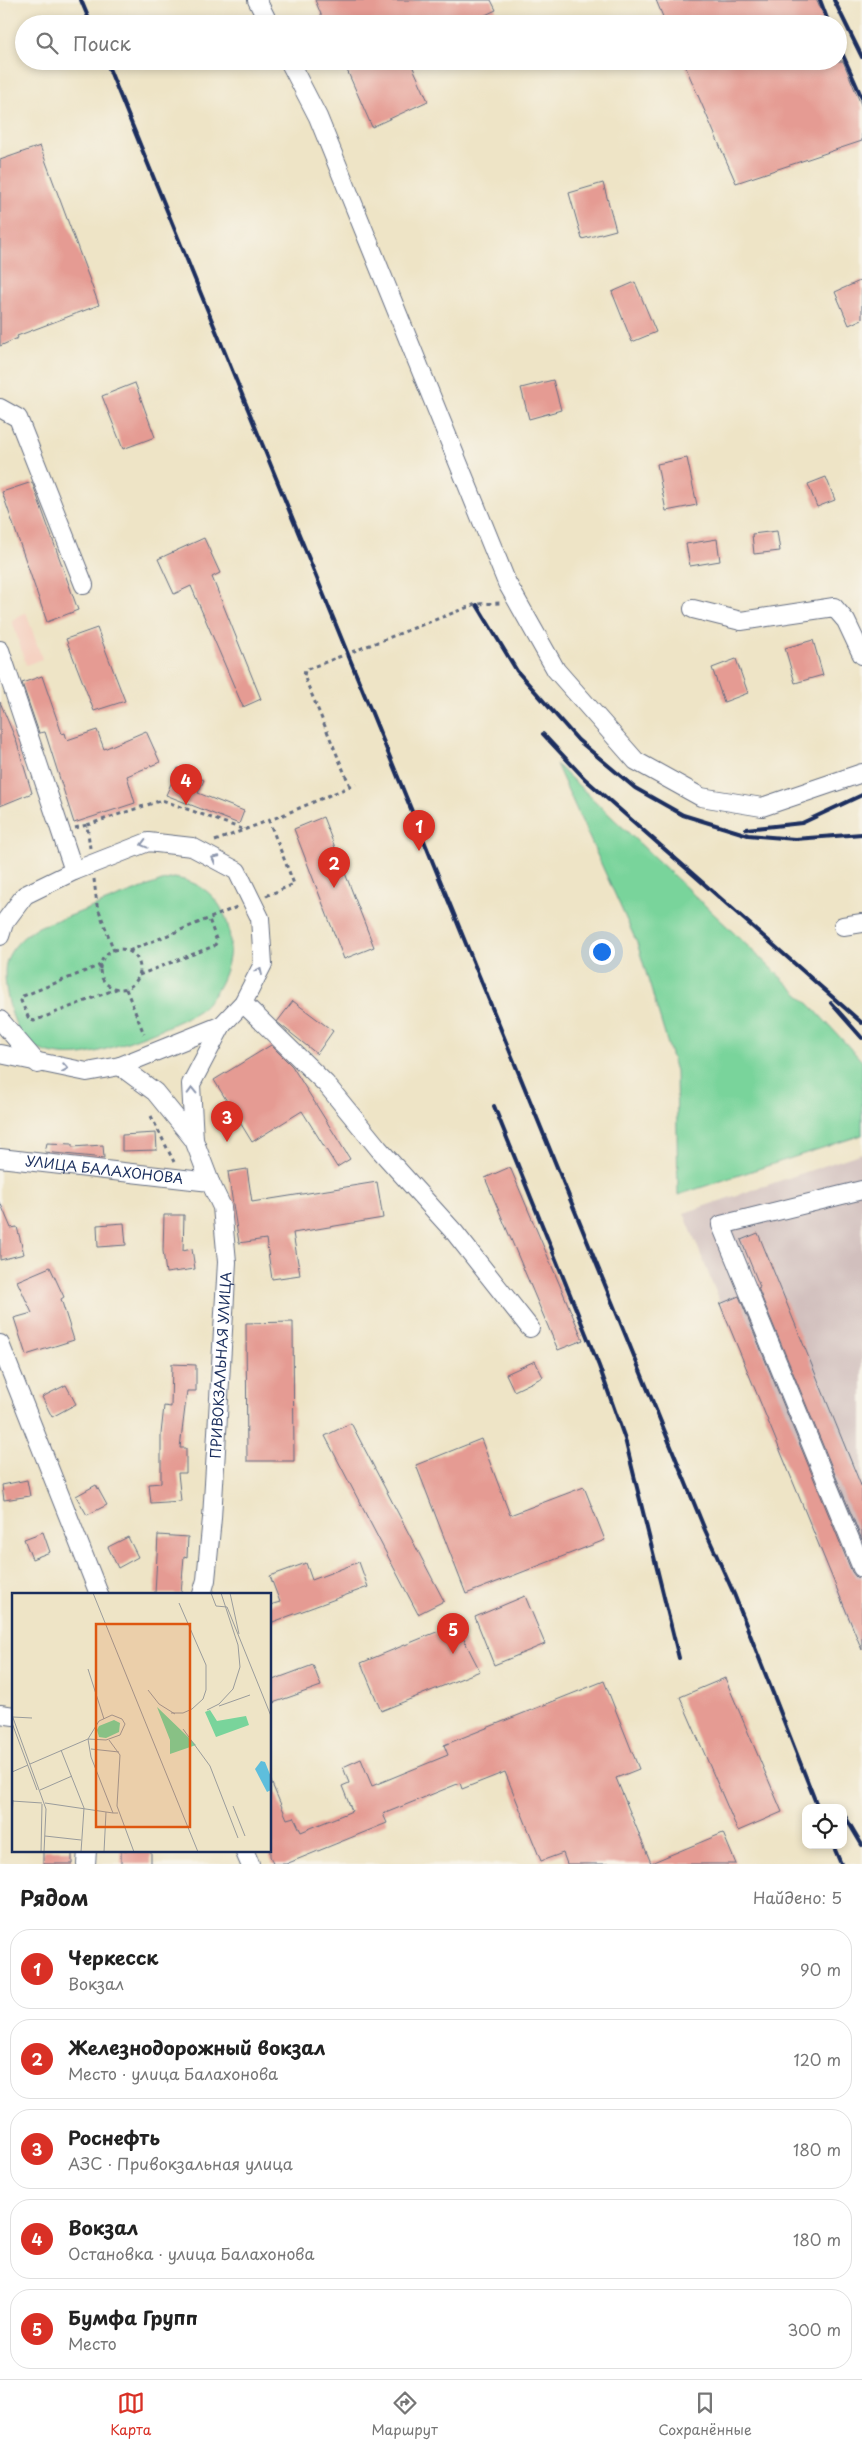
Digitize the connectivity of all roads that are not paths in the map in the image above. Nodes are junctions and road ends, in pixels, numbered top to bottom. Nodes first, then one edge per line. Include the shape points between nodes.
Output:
1 (257, 0) edge
2 (264, 15) edge
3 (294, 70) edge
4 (0, 408) edge
5 (84, 584) dead end
6 (694, 609) dead end
7 (0, 650) edge
8 (862, 654) edge
9 (862, 773) edge
10 (74, 871) junction
11 (862, 923) edge
12 (843, 926) dead end
13 (0, 936) edge
14 (243, 1003) junction
15 (0, 1020) edge
16 (222, 1025) junction
17 (0, 1054) edge
18 (38, 1064) junction
19 (120, 1066) junction
20 (194, 1140) junction
21 (0, 1158) edge
22 (210, 1182) junction
23 (862, 1190) edge
24 (530, 1328) dead end
25 (0, 1344) edge
26 (862, 1568) edge
27 (100, 1593) edge
28 (202, 1593) edge
29 (245, 1852) edge
30 (250, 1864) edge

1 - 2 street
3 - 9 street via 318,117 500,565 556,670 636,761 701,797 762,807
4 - 5 street via 18,418
6 - 8 street via 741,621 834,607 846,621
7 - 10 street
10 - 13 street via 25,895 4,923
14 -> 10 street via 263,964 260,918 237,871 192,847 148,842
11 - 12 street
14 - 16 street
14 - 24 street via 326,1084 455,1233
15 - 18 street
16 - 19 street
20 -> 16 street, ПРИВОКЗАЛЬНАЯ УЛИЦА via 191,1084
17 - 18 street
18 -> 19 street via 87,1072
19 - 20 street, ПРИВОКЗАЛЬНАЯ УЛИЦА via 155,1092
20 - 22 street, ПРИВОКЗАЛЬНАЯ УЛИЦА
21 - 22 street, УЛИЦА БАЛАХОНОВА
22 - 28 street, ПРИВОКЗАЛЬНАЯ УЛИЦА via 222,1206 226,1262 212,1518
23 - 26 street via 721,1224
25 - 27 street
29 - 30 street

